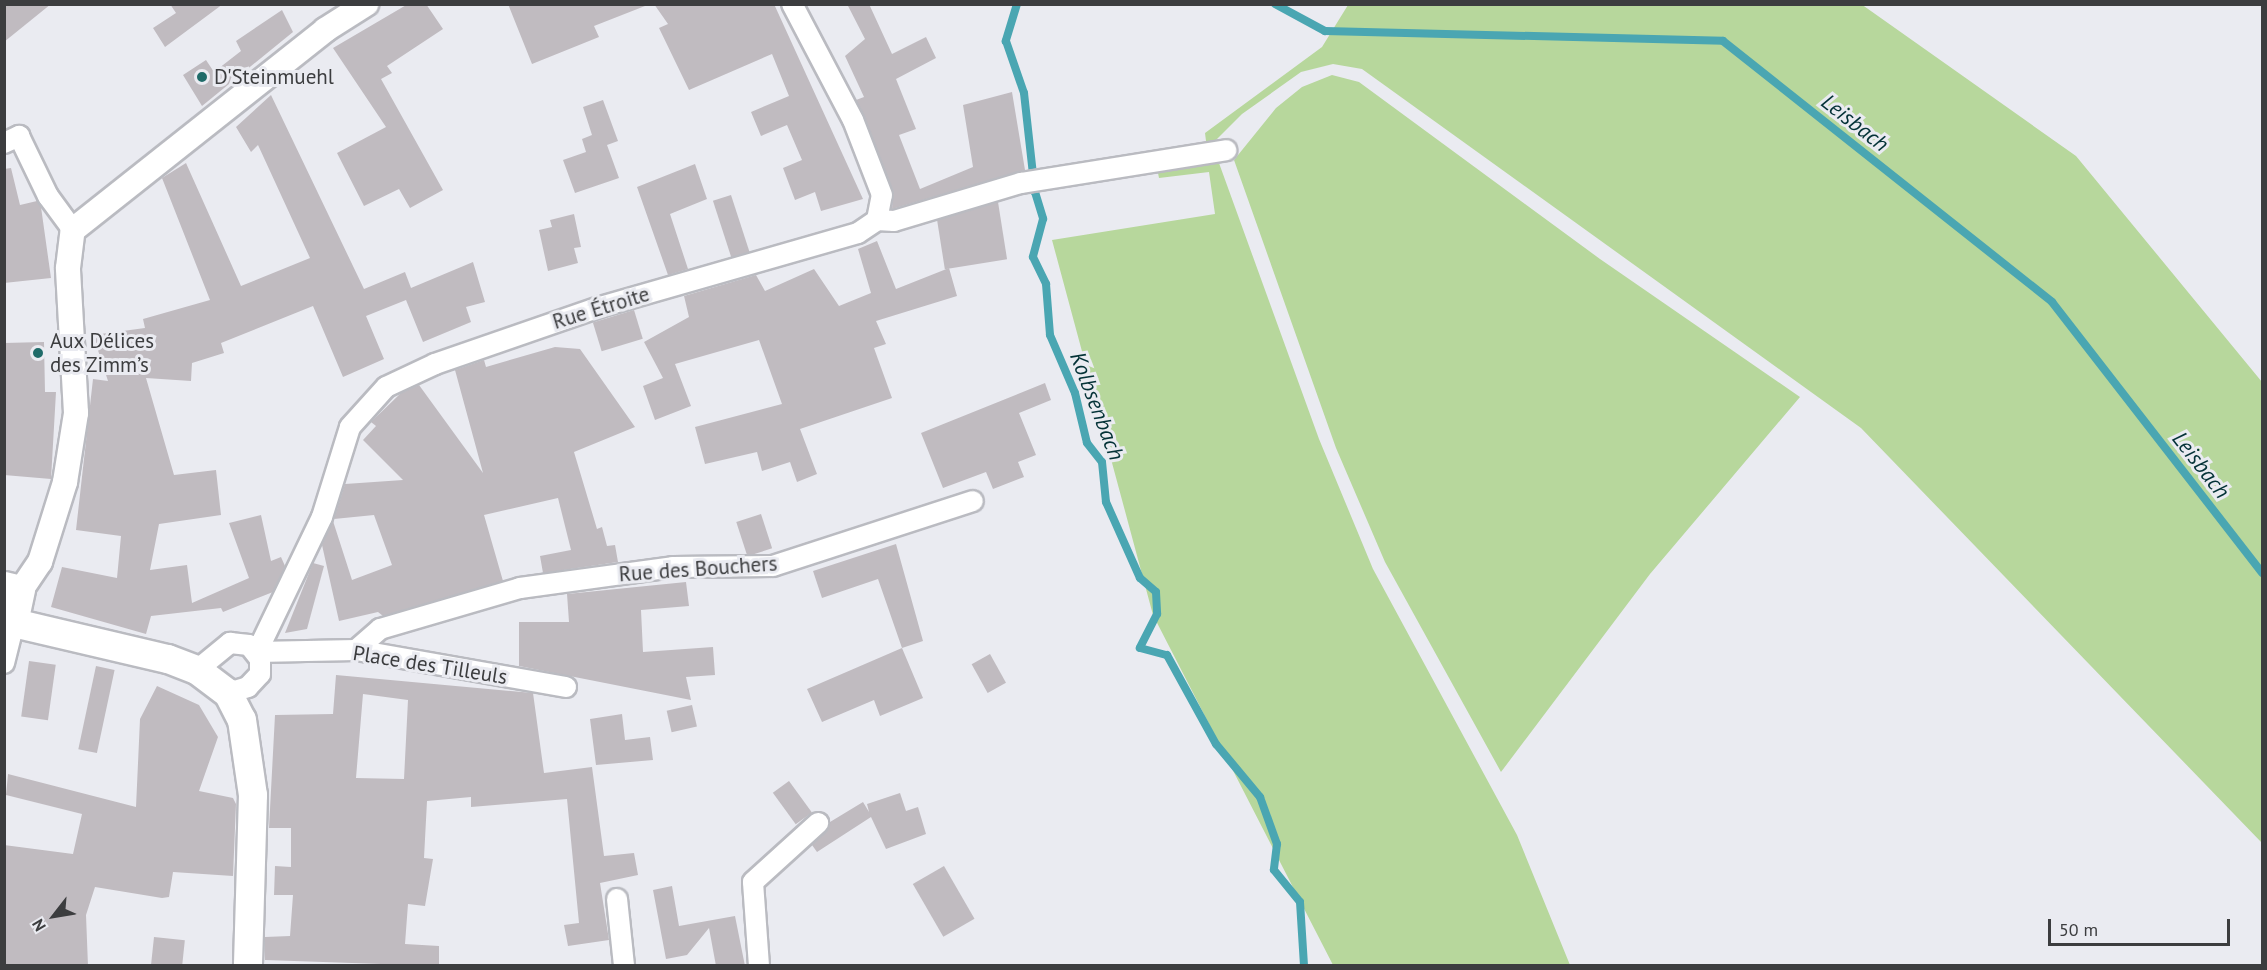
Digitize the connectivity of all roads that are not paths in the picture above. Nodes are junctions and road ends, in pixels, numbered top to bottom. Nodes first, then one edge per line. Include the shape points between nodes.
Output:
1 (366, 4) edge
2 (792, 4) edge
3 (4, 143) edge
4 (1226, 150) dead end
5 (877, 220) junction
6 (73, 230) junction
7 (973, 501) dead end
8 (13, 588) edge
9 (14, 623) junction
10 (356, 650) junction
11 (257, 652) junction
12 (4, 663) edge
13 (197, 670) junction
14 (566, 687) dead end
15 (228, 693) junction
16 (818, 823) dead end
17 (617, 899) dead end
18 (248, 966) edge
19 (624, 966) edge
20 (759, 966) edge

1 - 6 street via 306,45
2 - 5 street via 853,120 882,195
3 - 6 street via 19,136 48,196
4 - 5 street via 1021,183 894,221
5 - 11 street, Rue Étroite via 858,233 600,307 435,364 386,387 350,427 322,517
6 - 8 street via 68,268 76,413 66,482 40,562
7 - 10 street, Rue des Bouchers via 773,566 673,567 520,588 380,629
8 - 9 main road
9 - 12 street
9 - 13 main road
10 - 11 street, Place des Tilleuls
10 - 14 street, Place des Tilleuls
11 - 13 street, Place des Tilleuls via 230,643
11 - 15 street via 261,667 256,681
13 - 15 main road
15 - 18 main road via 242,720 253,795
16 - 20 street via 753,882
17 - 19 street

